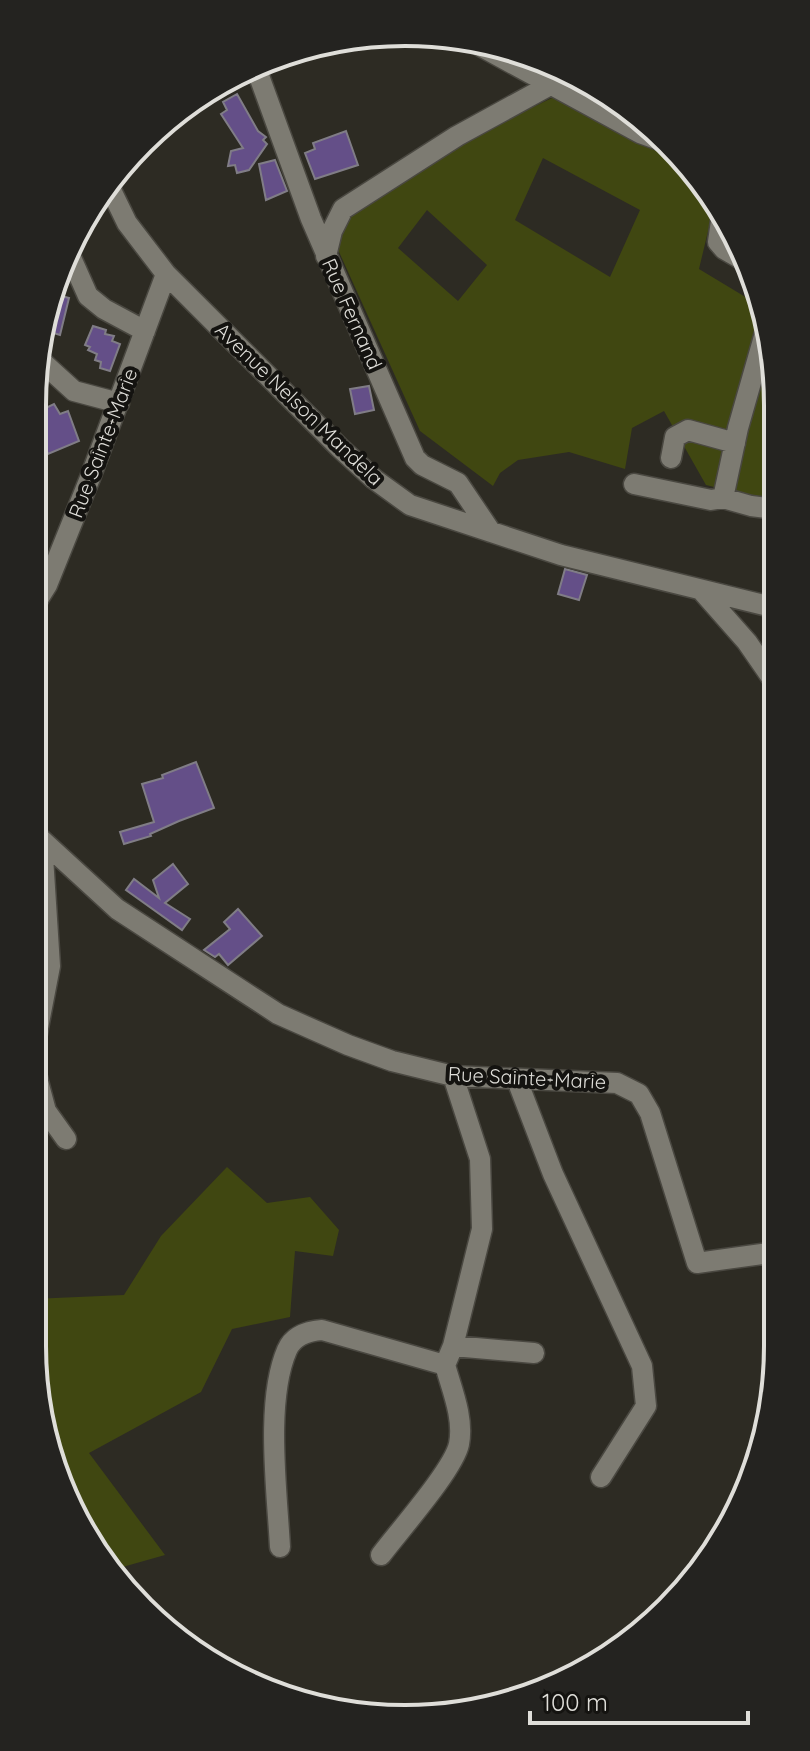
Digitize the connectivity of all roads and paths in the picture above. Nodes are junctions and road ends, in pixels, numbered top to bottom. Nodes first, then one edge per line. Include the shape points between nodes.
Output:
1 (259, 77) edge
2 (555, 79) edge
3 (582, 93) edge
4 (638, 131) edge
5 (114, 196) edge
6 (719, 232) edge
7 (730, 252) edge
8 (326, 256) junction
9 (74, 265) edge
10 (166, 274) junction
11 (145, 331) junction
12 (760, 352) edge
13 (48, 368) edge
14 (119, 403) junction
15 (735, 443) junction
16 (671, 458) dead end
17 (634, 484) dead end
18 (723, 498) junction
19 (764, 508) edge
20 (491, 532) junction
21 (46, 587) edge
22 (702, 591) junction
23 (764, 605) edge
24 (764, 667) edge
25 (46, 844) edge
26 (46, 926) edge
27 (46, 996) edge
28 (453, 1076) junction
29 (517, 1080) junction
30 (46, 1111) edge
31 (66, 1139) dead end
32 (764, 1254) edge
33 (453, 1346) junction
34 (534, 1353) dead end
35 (445, 1365) junction
36 (601, 1477) dead end
37 (280, 1547) dead end
38 (381, 1555) dead end

1 - 8 street, Rue Fernand
2 - 8 street via 343,209
3 - 4 street
5 - 10 street, Avenue Nelson Mandela via 127,223
6 - 7 street via 718,242
8 - 20 street, Rue Fernand via 415,458 458,483
9 - 11 street via 88,296
10 - 11 street, Rue Sainte-Marie
10 - 20 street, Avenue Nelson Mandela via 374,479 410,505
11 - 14 street, Rue Sainte-Marie
12 - 15 street
13 - 14 street via 74,391
14 - 21 street, Rue Sainte-Marie
15 - 16 street via 683,431 675,437
15 - 18 street
17 - 18 street
18 - 19 street
20 - 22 street, Avenue Nelson Mandela
22 - 23 street, Avenue Nelson Mandela
22 - 24 street
25 - 28 street, Rue Sainte-Marie via 117,909 278,1014 392,1061
26 - 27 street
28 - 29 street, Rue Sainte-Marie
28 - 33 street via 480,1159 482,1229
29 - 32 street, Rue Sainte-Marie via 617,1083 639,1094 650,1113 697,1263
29 - 36 street via 553,1174 642,1366 646,1406
30 - 31 street
33 - 34 street
33 - 35 street
35 - 37 street via 322,1330 297,1337 287,1349 275,1400
35 - 38 street via 459,1416 459,1445

